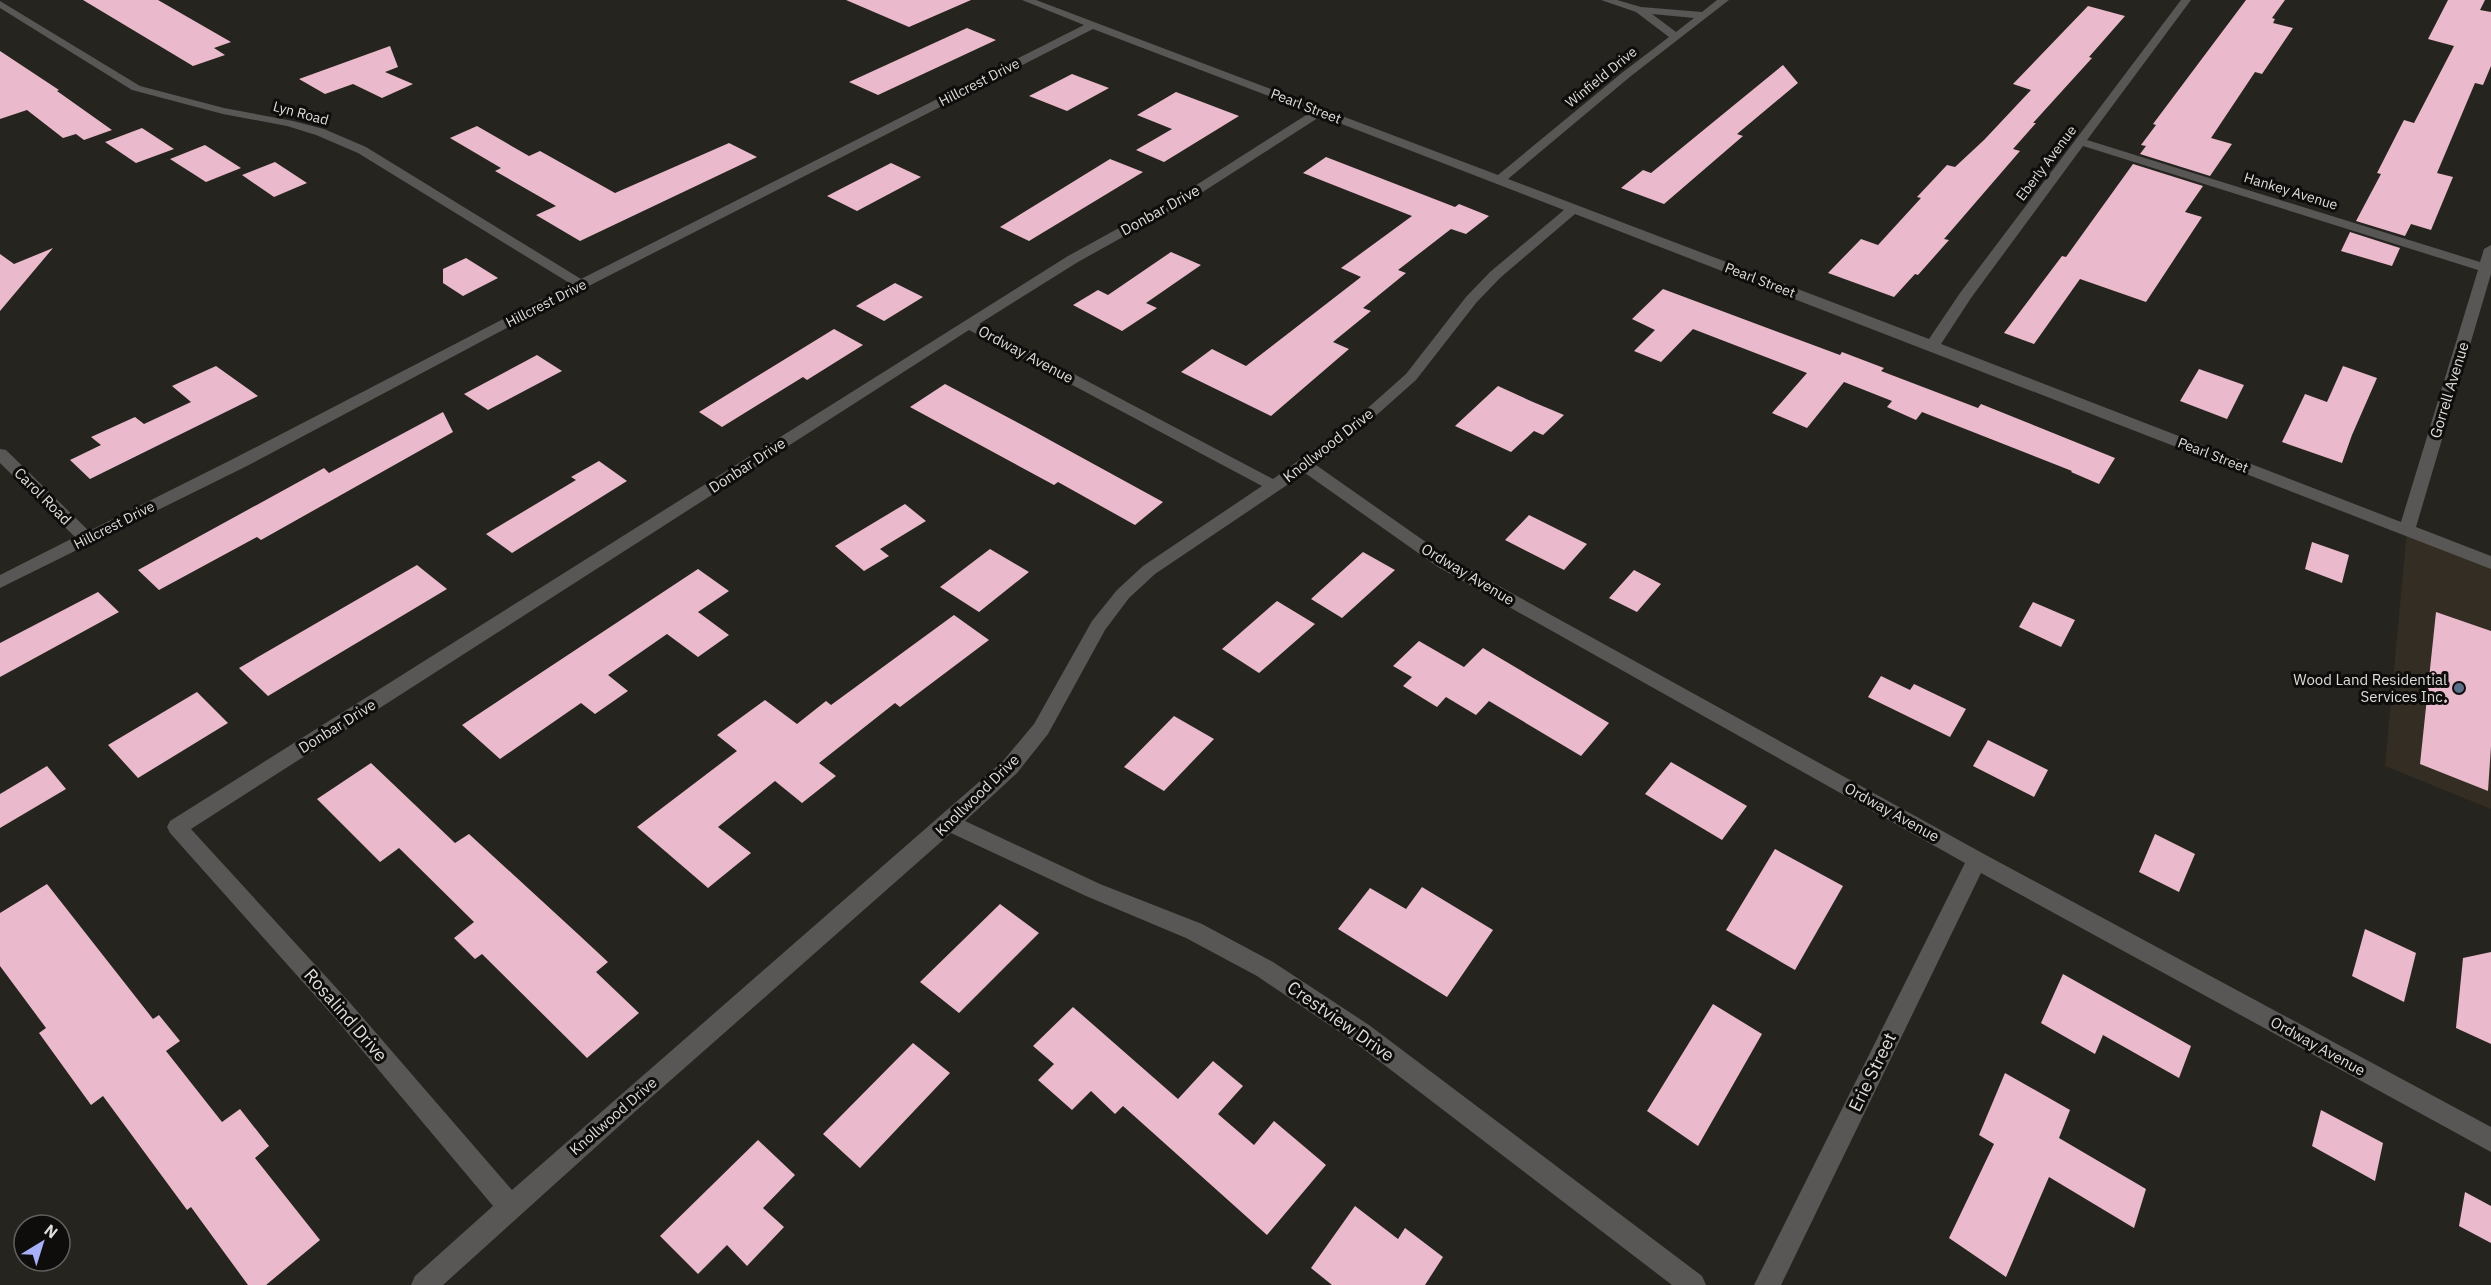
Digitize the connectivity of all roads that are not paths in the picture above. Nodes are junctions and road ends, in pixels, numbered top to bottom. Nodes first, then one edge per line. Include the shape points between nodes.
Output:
1 (1026, 0) edge
2 (1606, 0) edge
3 (1724, 0) edge
4 (2186, 0) edge
5 (0, 4) edge
6 (1640, 10) junction
7 (1702, 15) junction
8 (1093, 25) junction
9 (1675, 36) junction
10 (1321, 111) junction
11 (2081, 142) junction
12 (1500, 180) junction
13 (1574, 208) junction
14 (2491, 249) edge
15 (2488, 269) edge
16 (581, 285) junction
17 (969, 324) junction
18 (1932, 346) junction
19 (0, 454) edge
20 (1305, 465) junction
21 (1274, 486) junction
22 (2407, 530) junction
23 (87, 539) junction
24 (2491, 563) edge
25 (0, 582) edge
26 (949, 823) junction
27 (177, 827) joint
28 (1977, 860) junction
29 (2491, 1140) edge
30 (510, 1207) junction
31 (424, 1285) edge
32 (1693, 1285) edge
33 (1767, 1285) edge

1 - 8 street, Pearl Street
2 - 6 street
3 - 7 street, Winfield Drive
4 - 11 street, Eberly Avenue
5 - 16 street, Lyn Road via 136,88 223,111 289,123 362,150
6 - 7 street
6 - 9 street
7 - 9 street, Winfield Drive
8 - 10 street, Pearl Street
8 - 16 street, Hillcrest Drive
9 - 12 street, Winfield Drive
10 - 12 street, Pearl Street
10 - 17 street, Donbar Drive via 1194,192 1073,259
11 - 15 street, Hankey Avenue
11 - 18 street, Eberly Avenue
12 - 13 street, Pearl Street
13 - 18 street, Pearl Street
13 - 20 street, Knollwood Drive via 1495,275 1411,377
14 - 15 street, Gorrell Avenue
15 - 22 street, Gorrell Avenue
16 - 23 street, Hillcrest Drive
17 - 21 street, Ordway Avenue
17 - 27 street, Donbar Drive
18 - 22 street, Pearl Street
19 - 23 street, Carol Road
20 - 21 street, Knollwood Drive
20 - 28 street, Ordway Avenue via 1444,563
21 - 26 street, Knollwood Drive via 1149,570 1123,594 1098,626 1041,729 1010,767
22 - 24 street, Pearl Street
23 - 25 street, Hillcrest Drive
26 - 30 street, Knollwood Drive
26 - 32 street, Crestview Drive via 1093,890 1194,931 1265,969 1361,1033
27 - 30 street, Rosalind Drive via 343,1011
28 - 29 street, Ordway Avenue
28 - 33 street, Erie Street
30 - 31 street, Knollwood Drive

